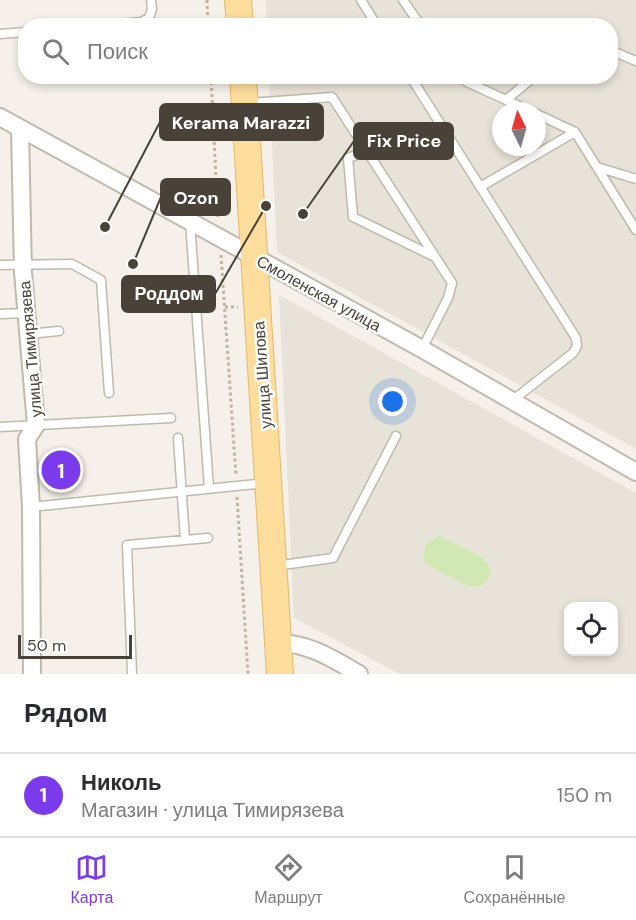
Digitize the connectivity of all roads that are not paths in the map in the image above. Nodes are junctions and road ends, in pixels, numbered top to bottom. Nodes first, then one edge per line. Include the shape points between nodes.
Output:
1 (151, 0) edge
2 (238, 0) edge
3 (361, 0) edge
4 (403, 0) edge
5 (149, 18) edge
6 (239, 18) edge
7 (372, 18) edge
8 (415, 18) edge
9 (18, 33) edge
10 (0, 34) edge
11 (618, 53) edge
12 (636, 61) edge
13 (244, 84) edge
14 (415, 84) edge
15 (471, 84) edge
16 (525, 84) edge
17 (506, 100) junction
18 (510, 102) edge
19 (245, 103) junction
20 (0, 117) edge
21 (546, 118) edge
22 (20, 129) junction
23 (575, 132) junction
24 (367, 151) junction
25 (597, 167) junction
26 (636, 179) edge
27 (480, 188) junction
28 (190, 222) junction
29 (636, 230) edge
30 (255, 257) junction
31 (436, 257) junction
32 (23, 264) junction
33 (0, 265) edge
34 (27, 313) junction
35 (0, 314) edge
36 (59, 331) dead end
37 (28, 334) junction
38 (422, 349) junction
39 (109, 393) dead end
40 (513, 400) junction
41 (171, 418) dead end
42 (36, 425) junction
43 (0, 427) edge
44 (396, 436) dead end
45 (178, 438) dead end
46 (636, 472) edge
47 (269, 483) junction
48 (209, 488) junction
49 (182, 491) junction
50 (31, 507) junction
51 (208, 538) dead end
52 (185, 540) junction
53 (274, 567) junction
54 (278, 643) junction
55 (32, 674) edge
56 (132, 674) edge
57 (280, 674) edge
58 (359, 674) edge

1 - 5 lane
2 - 6 main road
3 - 7 lane
4 - 8 lane
9 - 10 lane
11 - 12 lane
13 - 19 main road, улица Шилова
14 - 27 lane
15 - 17 lane
16 - 17 lane
17 - 18 lane
19 - 24 lane via 332,97
19 - 30 main road, улица Шилова
20 - 22 street, Смоленская улица
21 - 23 lane
22 - 28 street, Смоленская улица
22 - 32 street, улица Тимирязева
23 - 25 lane
23 - 27 lane
24 - 31 lane
24 - 31 lane via 348,158 353,217
25 - 26 lane
25 - 29 lane
27 - 40 lane via 578,346
28 - 30 street, Смоленская улица
28 - 48 lane
30 - 38 street, Смоленская улица
30 - 47 main road, улица Шилова
31 - 38 lane via 452,283
32 - 33 lane
32 - 34 street, улица Тимирязева
32 - 39 lane via 72,264 101,280
34 - 35 lane
34 - 37 street, улица Тимирязева
36 - 37 lane
37 - 42 street, улица Тимирязева
38 - 40 street, Смоленская улица
40 - 46 street, Смоленская улица
41 - 42 lane
42 - 43 lane
42 - 50 street, улица Тимирязева via 27,439
44 - 53 lane via 333,558
45 - 49 lane
47 - 48 lane
47 - 53 main road, улица Шилова
48 - 49 lane
49 - 50 lane
49 - 52 lane
50 - 55 street, улица Тимирязева
51 - 52 lane
52 - 56 lane via 128,545
53 - 54 main road, улица Шилова
54 - 57 main road, улица Шилова
54 - 58 street via 314,649

